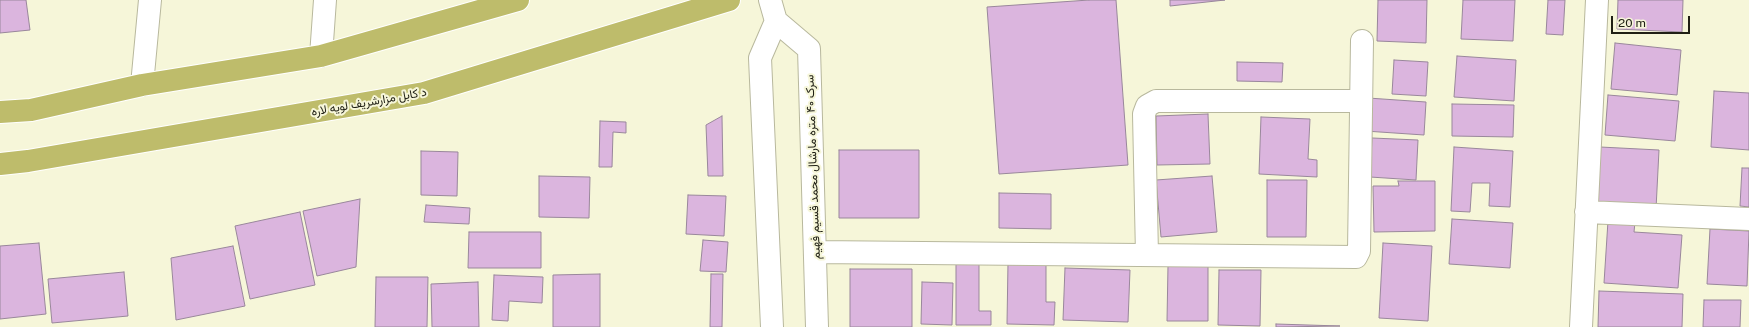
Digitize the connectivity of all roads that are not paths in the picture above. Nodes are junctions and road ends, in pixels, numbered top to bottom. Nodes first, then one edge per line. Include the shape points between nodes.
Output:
1 (150, 0) edge
2 (325, 0) edge
3 (518, 0) edge
4 (729, 0) edge
5 (770, 0) edge
6 (1597, 0) edge
7 (495, 3) edge
8 (776, 21) junction
9 (1362, 41) dead end
10 (321, 56) junction
11 (142, 85) junction
12 (1361, 101) junction
13 (0, 112) edge
14 (0, 164) edge
15 (1586, 212) junction
16 (1749, 219) edge
17 (815, 252) junction
18 (1146, 255) junction
19 (772, 327) edge
20 (818, 327) edge
21 (1581, 327) edge

1 - 11 street
2 - 10 street
3 - 7 highway
4 - 14 highway, د کابل مزارشریف لویه لاره via 424,93 36,160
5 - 8 street
6 - 15 street
7 - 10 highway
8 - 17 street, سرک ۴۰ متره مارشال محمد قسیم فهیم via 809,49
8 - 19 street via 760,58
9 - 12 street
10 - 11 highway
11 - 13 highway via 31,110
12 - 18 street via 1156,101 1147,106 1144,114
12 - 18 street via 1359,251 1356,257
15 - 16 street
15 - 21 street
17 - 18 street
17 - 20 street, سرک ۴۰ متره مارشال محمد قسیم فهیم

